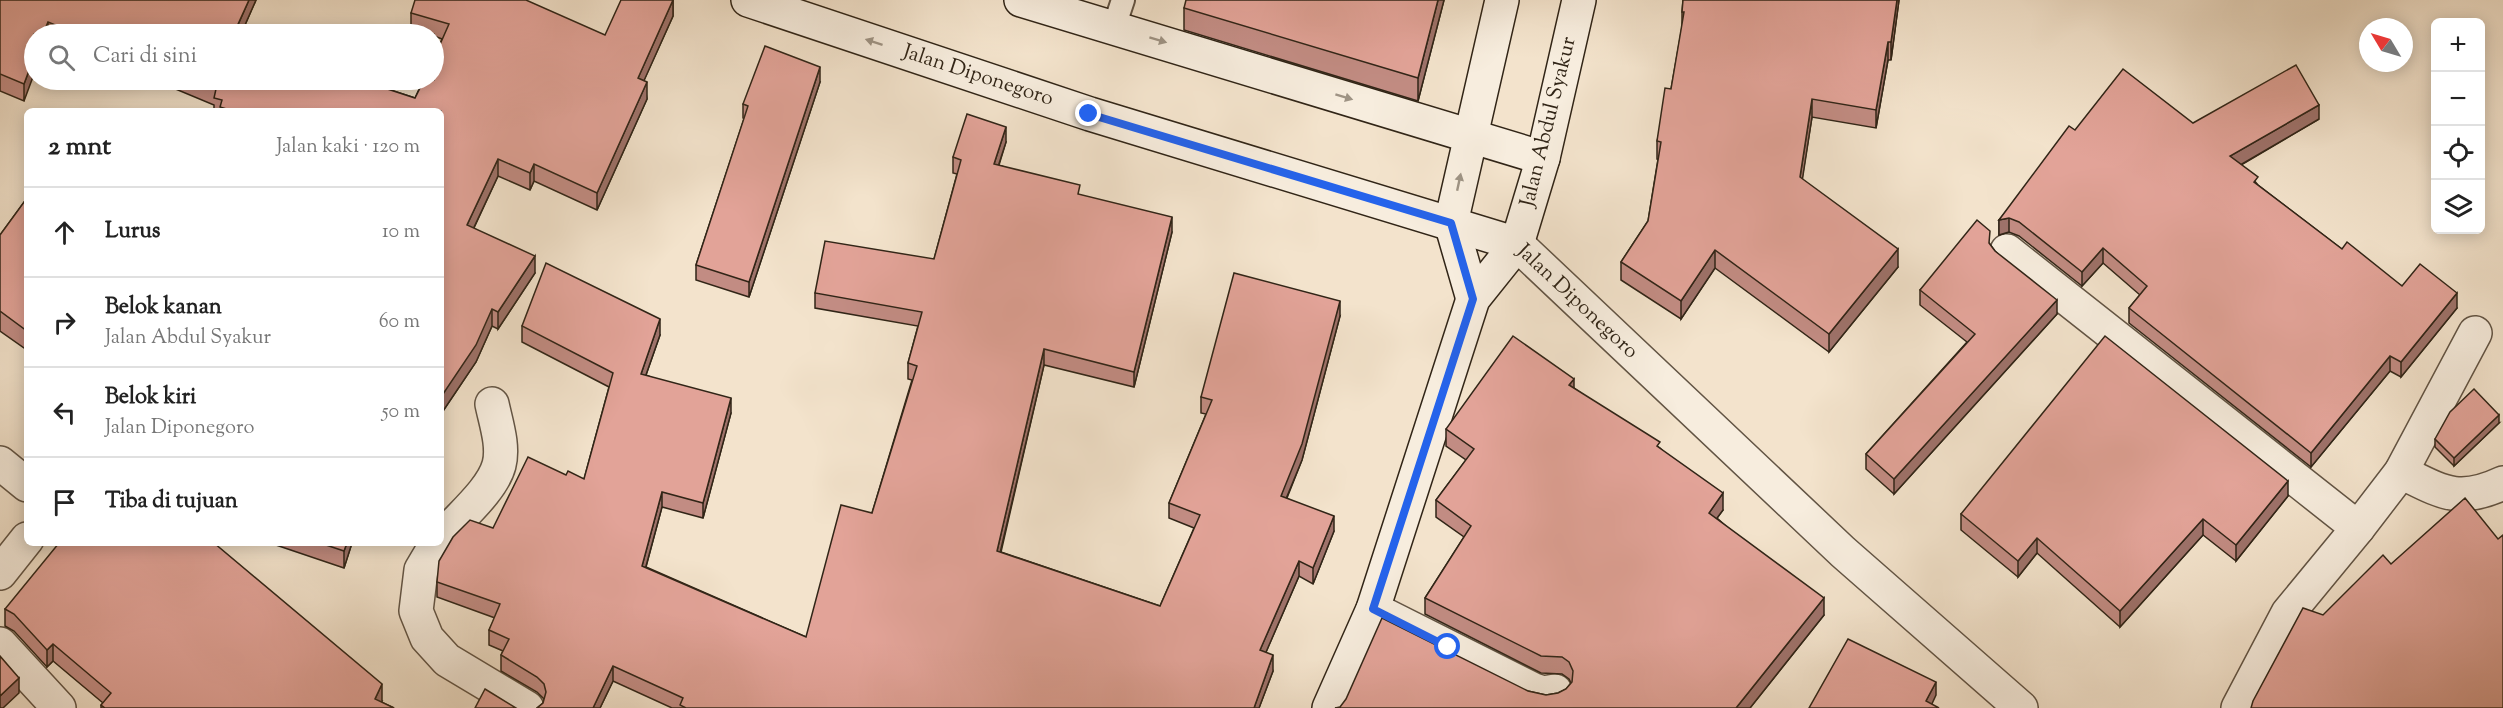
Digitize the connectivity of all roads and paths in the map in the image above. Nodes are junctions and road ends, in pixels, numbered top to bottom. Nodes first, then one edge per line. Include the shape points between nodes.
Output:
1 (748, 0) edge
2 (1021, 0) edge
3 (1502, 0) edge
4 (1579, 0) edge
5 (1118, 14) edge
6 (1469, 135) junction
7 (1543, 158) junction
8 (1451, 223) junction
9 (1517, 244) junction
10 (2007, 251) dead end
11 (1473, 299) junction
12 (2475, 333) dead end
13 (492, 404) dead end
14 (0, 463) edge
15 (2401, 472) junction
16 (24, 483) edge
17 (2503, 483) edge
18 (2358, 528) junction
19 (444, 536) edge
20 (24, 543) edge
21 (435, 546) edge
22 (0, 573) edge
23 (1373, 609) junction
24 (0, 644) edge
25 (1555, 691) edge
26 (59, 708) edge
27 (527, 708) edge
28 (1329, 708) edge
29 (2021, 708) edge
30 (2238, 708) edge

8 -> 1 street, Jalan Diponegoro via 1089,114
2 - 5 street
3 - 6 street
4 - 7 street, Jalan Abdul Syakur
5 -> 6 street
6 - 7 street
8 -> 6 street
7 - 9 street, Jalan Abdul Syakur
8 - 9 street, Jalan Diponegoro
8 - 11 street
9 - 11 street, Jalan Abdul Syakur
9 - 29 street, Jalan Diponegoro via 1843,552
10 - 18 street
11 - 23 street, Jalan Abdul Syakur
12 - 15 street
13 - 19 street via 500,463 494,478
14 - 16 street
15 - 17 street via 2457,495 2471,495
15 - 18 street
18 - 30 street via 2288,613
20 - 22 street
21 - 27 street via 421,570 416,611 427,638 447,660
23 - 25 street via 1534,690
23 - 28 street, Jalan Abdul Syakur
24 - 26 street

